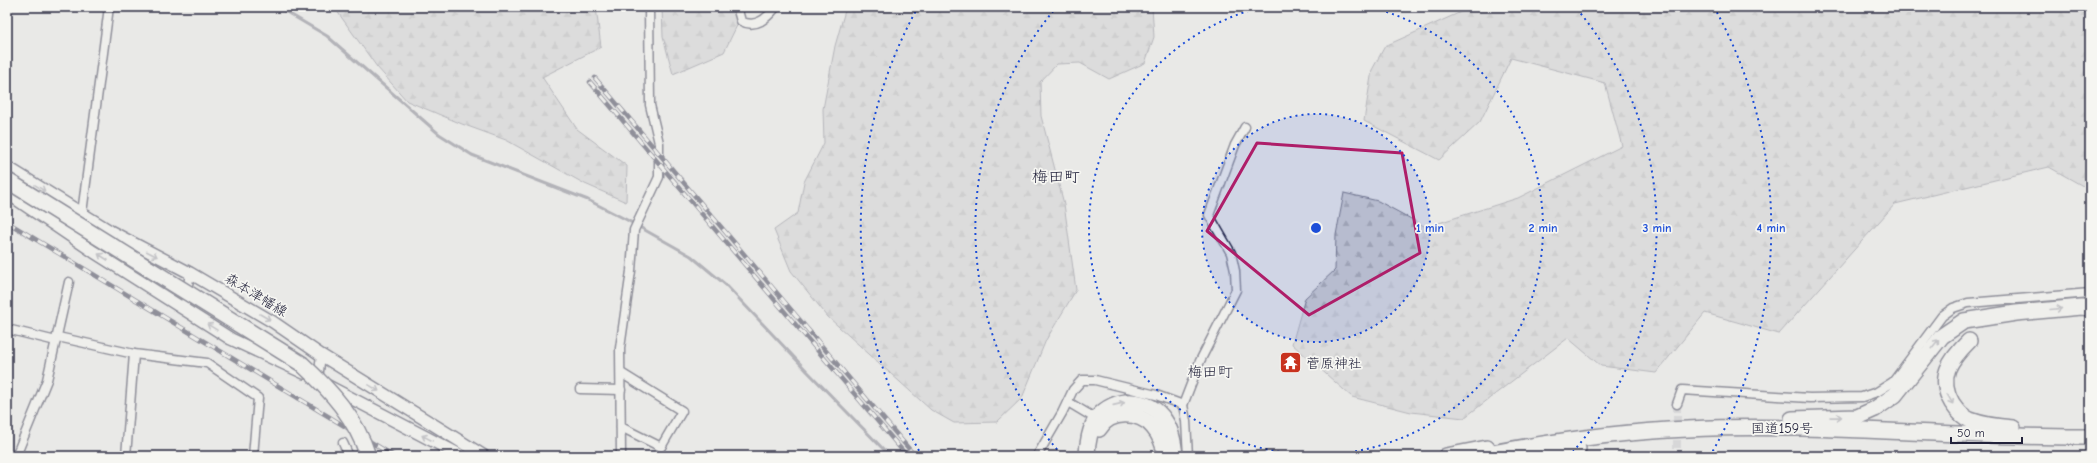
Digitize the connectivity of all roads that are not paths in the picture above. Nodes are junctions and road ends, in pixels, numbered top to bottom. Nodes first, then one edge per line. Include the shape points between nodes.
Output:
1 (109, 7) edge
2 (648, 7) edge
3 (737, 7) edge
4 (776, 7) edge
5 (1245, 128) dead end
6 (7, 180) edge
7 (82, 213) junction
8 (190, 273) junction
9 (70, 282) dead end
10 (2090, 293) edge
11 (2090, 308) edge
12 (184, 309) junction
13 (7, 329) edge
14 (57, 339) junction
15 (1969, 341) dead end
16 (134, 354) junction
17 (321, 355) junction
18 (621, 373) junction
19 (318, 380) junction
20 (580, 389) dead end
21 (621, 390) junction
22 (1068, 402) junction
23 (1677, 404) tunnel mouth
24 (1183, 405) junction
25 (1099, 421) junction
26 (621, 427) junction
27 (1687, 429) junction
28 (2090, 432) edge
29 (2090, 438) edge
30 (1611, 441) junction
31 (344, 443) dead end
32 (2090, 443) edge
33 (1519, 452) edge
34 (16, 456) edge
35 (126, 456) edge
36 (253, 456) edge
37 (349, 456) edge
38 (368, 456) edge
39 (462, 456) edge
40 (484, 456) edge
41 (621, 456) edge
42 (1037, 456) edge
43 (1087, 456) edge
44 (1093, 456) edge
45 (1166, 456) edge
46 (1175, 456) edge
47 (1188, 456) edge
48 (1446, 456) edge
49 (1476, 456) edge
50 (1543, 456) edge

1 - 7 street
2 - 18 street via 650,105 659,143 659,177 636,224 620,348
3 - 4 street via 741,21 747,25 760,22
5 - 24 street via 1235,145 1209,215 1231,253 1236,290 1200,361
6 -> 7 main road, 森本津幡線
12 -> 6 main road
6 - 38 highway, bridge via 302,364 346,412 358,431
7 -> 8 main road, 森本津幡線 via 139,247
8 - 12 street
8 -> 17 main road, 森本津幡線 via 274,322
9 - 14 street
10 - 23 street via 1968,303 1953,308 1942,316 1893,382 1877,392 1862,397 1810,398 1682,390
27 -> 11 highway via 1694,424 1857,417 1875,409 1895,395 1942,336 1964,321 2016,313
19 -> 12 main road via 231,339
13 - 14 street
14 - 16 street
14 - 34 street via 48,380
15 -> 28 highway via 1945,373 1946,393 1955,408 1969,420 1997,426
16 - 35 street
16 - 36 street via 207,363 258,398
17 - 19 street
17 -> 40 main road, 森本津幡線
18 - 21 street
18 - 26 street via 682,411 661,447
39 -> 19 main road
20 - 21 street
21 - 26 street
22 - 24 street via 1073,390 1082,380 1095,380 1156,395
22 - 25 street
22 - 42 street
24 - 47 street
25 - 43 highway via 1087,447
25 - 44 highway
25 - 45 highway via 1118,415 1131,415 1145,421 1160,437
25 -> 46 highway via 1105,410 1116,403 1131,402 1150,407 1165,419
26 - 41 street
27 - 29 highway, 国道159号 via 1822,428 1976,436
27 - 33 highway, 国道159号 via 1626,434
30 - 32 highway, 国道159号 via 1718,434 1824,434
30 - 33 highway, 国道159号
30 - 50 highway via 1604,445
31 - 37 street
33 - 48 highway via 1513,444
33 - 49 highway, 国道159号

